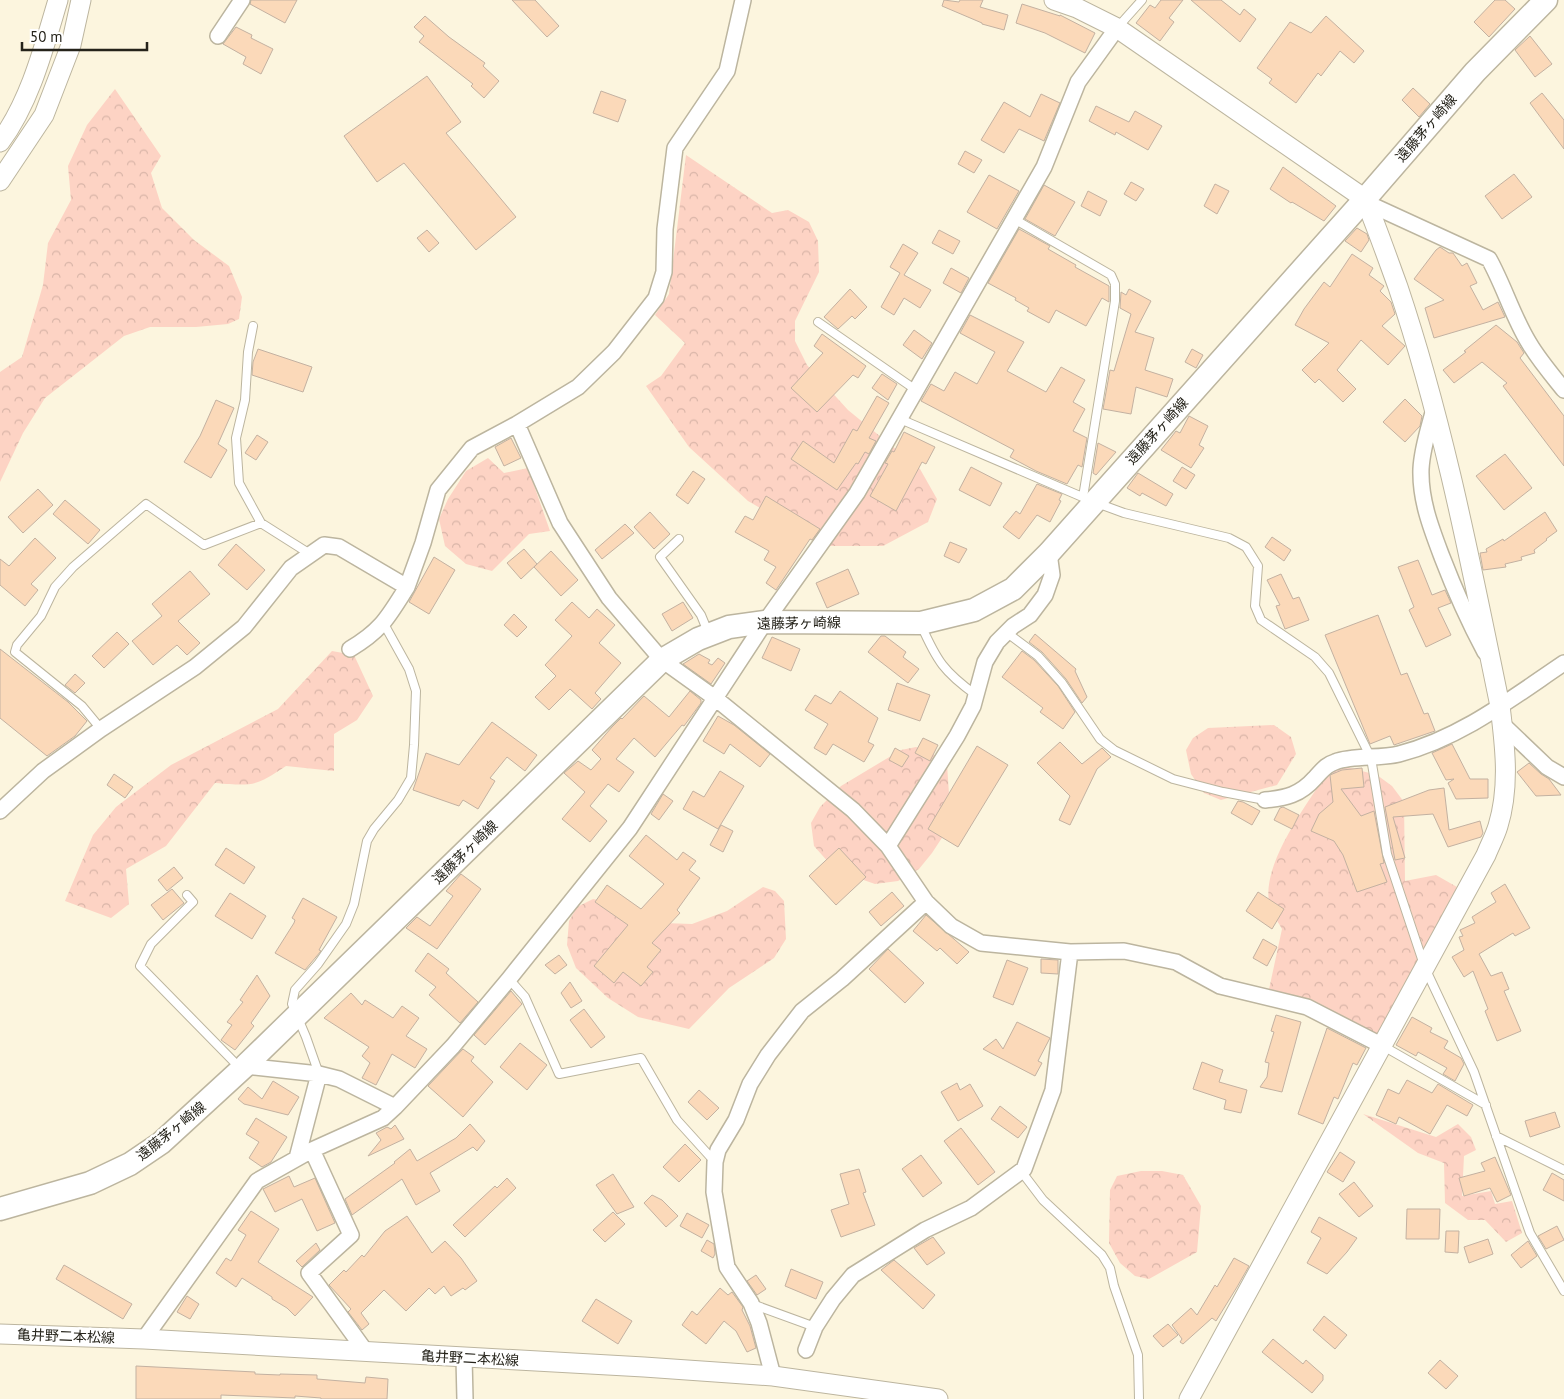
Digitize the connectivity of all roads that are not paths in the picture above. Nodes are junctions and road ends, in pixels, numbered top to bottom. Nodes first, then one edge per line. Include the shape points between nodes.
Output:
1 (58, 0) edge
2 (81, 0) edge
3 (242, 0) edge
4 (743, 0) edge
5 (1054, 0) edge
6 (1142, 0) edge
7 (1540, 1) edge
8 (1080, 4) edge
9 (1117, 28) junction
10 (218, 36) dead end
11 (0, 142) edge
12 (0, 181) edge
13 (1366, 201) junction
14 (1014, 219) junction
15 (818, 322) dead end
16 (253, 326) dead end
17 (916, 390) junction
18 (1564, 390) edge
19 (1434, 407) junction
20 (900, 419) junction
21 (517, 424) junction
22 (1088, 499) junction
23 (261, 523) junction
24 (680, 539) dead end
25 (1048, 553) junction
26 (310, 554) junction
27 (407, 587) junction
28 (765, 622) junction
29 (921, 623) junction
30 (384, 624) junction
31 (1006, 632) junction
32 (709, 634) junction
33 (350, 649) dead end
34 (662, 660) junction
35 (1564, 662) edge
36 (1492, 666) junction
37 (976, 695) junction
38 (715, 698) junction
39 (1500, 706) junction
40 (1503, 725) junction
41 (101, 729) junction
42 (1371, 758) junction
43 (1564, 777) edge
44 (1265, 800) joint
45 (0, 811) edge
46 (888, 846) junction
47 (187, 895) dead end
48 (926, 902) junction
49 (1070, 952) junction
50 (1425, 968) junction
51 (509, 980) junction
52 (296, 1016) junction
53 (1383, 1046) junction
54 (243, 1068) junction
55 (319, 1074) junction
56 (1486, 1105) junction
57 (395, 1107) junction
58 (1496, 1136) junction
59 (312, 1150) junction
60 (297, 1158) junction
61 (715, 1162) junction
62 (1564, 1170) edge
63 (1021, 1171) junction
64 (0, 1208) edge
65 (1564, 1291) edge
66 (751, 1303) junction
67 (815, 1327) junction
68 (0, 1334) edge
69 (144, 1339) junction
70 (806, 1350) dead end
71 (366, 1352) junction
72 (464, 1358) junction
73 (772, 1376) junction
74 (465, 1399) edge
75 (938, 1399) edge
76 (1139, 1399) edge
77 (1189, 1399) edge

1 - 11 street via 36,70
2 - 12 street via 71,45 44,115
3 - 10 street
4 - 21 street via 728,71 675,148 665,229 664,272 656,298 614,352 578,387
5 - 8 street
6 - 9 lane
7 - 13 main road, 遠藤茅ヶ崎線
8 - 9 street
9 - 13 street
9 - 14 street via 1078,82 1044,167
13 - 18 street via 1489,259 1529,344
13 - 19 street via 1418,346
13 - 22 main road, 遠藤茅ヶ崎線
14 - 17 street
14 - 22 lane via 1111,275 1115,284
15 - 17 lane
16 - 23 lane via 245,400 236,438 239,483
17 - 20 street
19 - 36 street via 1451,469
19 - 36 street via 1421,467 1422,494 1460,604
20 - 22 lane
20 - 28 street via 857,493
21 - 27 street via 472,448 438,490
21 - 34 street via 560,523 609,598
22 - 25 main road, 遠藤茅ヶ崎線
22 - 42 lane via 1124,513 1229,538 1246,547 1258,566 1255,606 1260,620 1315,657 1329,673
23 - 26 lane
23 - 41 lane via 204,545 146,504 55,586 41,616 15,652 82,706
24 - 32 lane via 660,557 701,616
25 - 29 main road, 遠藤茅ヶ崎線 via 1013,589 992,601 974,610
25 - 31 street via 1052,576 1045,595 1030,615
26 - 27 street via 324,545 340,547
26 - 41 street via 291,568 244,627 195,667
27 - 30 street
28 - 29 main road, 遠藤茅ヶ崎線
28 - 32 main road, 遠藤茅ヶ崎線
28 - 38 street
29 - 37 lane via 933,652 944,668
30 - 33 street
30 - 52 lane via 409,670 416,691 411,778 368,841 354,904 346,924 295,990 292,1004
31 - 37 street via 985,662
31 - 44 lane via 1038,656 1062,683 1100,739 1114,750 1173,779
32 - 34 main road, 遠藤茅ヶ崎線
34 - 38 street
34 - 52 main road, 遠藤茅ヶ崎線
35 - 39 street
36 - 39 street
37 - 46 street via 957,736
38 - 46 street via 853,810
38 - 51 street via 630,828
39 - 40 street
39 - 42 street via 1444,738 1399,754
40 - 43 street via 1547,767
40 - 50 street via 1506,765 1498,826
41 - 45 street via 43,771
42 - 44 street via 1336,761 1324,766 1314,780 1288,798
42 - 50 lane via 1387,854
46 - 48 street
47 - 54 lane via 194,902 151,944 140,966
48 - 49 street via 951,926 981,944
48 - 61 street via 802,1011 750,1084
49 - 53 street via 1124,951 1176,962 1220,986 1306,1007
49 - 63 street via 1053,1090
50 - 53 street
50 - 56 lane
51 - 57 street
51 - 61 lane via 525,997 559,1074 641,1058 677,1120
52 - 54 main road, 遠藤茅ヶ崎線
52 - 55 lane
53 - 56 lane
53 - 77 street
54 - 55 street
54 - 64 main road, 遠藤茅ヶ崎線 via 160,1143 130,1164 90,1183
55 - 57 street via 339,1079
55 - 60 street
56 - 58 lane
57 - 59 street via 383,1118
58 - 62 lane
58 - 65 lane via 1530,1234
59 - 60 street
59 - 71 street via 351,1235 309,1273
60 - 69 street via 257,1181
61 - 66 street via 714,1192 727,1267
63 - 67 street via 971,1208 925,1230 853,1275
63 - 76 lane via 1043,1200 1102,1255 1110,1268 1138,1355
66 - 67 lane
66 - 73 street
67 - 70 street
68 - 69 street, 亀井野二本松線
69 - 71 street, 亀井野二本松線
71 - 72 street, 亀井野二本松線
72 - 73 street, 亀井野二本松線
72 - 74 street
73 - 75 street, 亀井野二本松線

